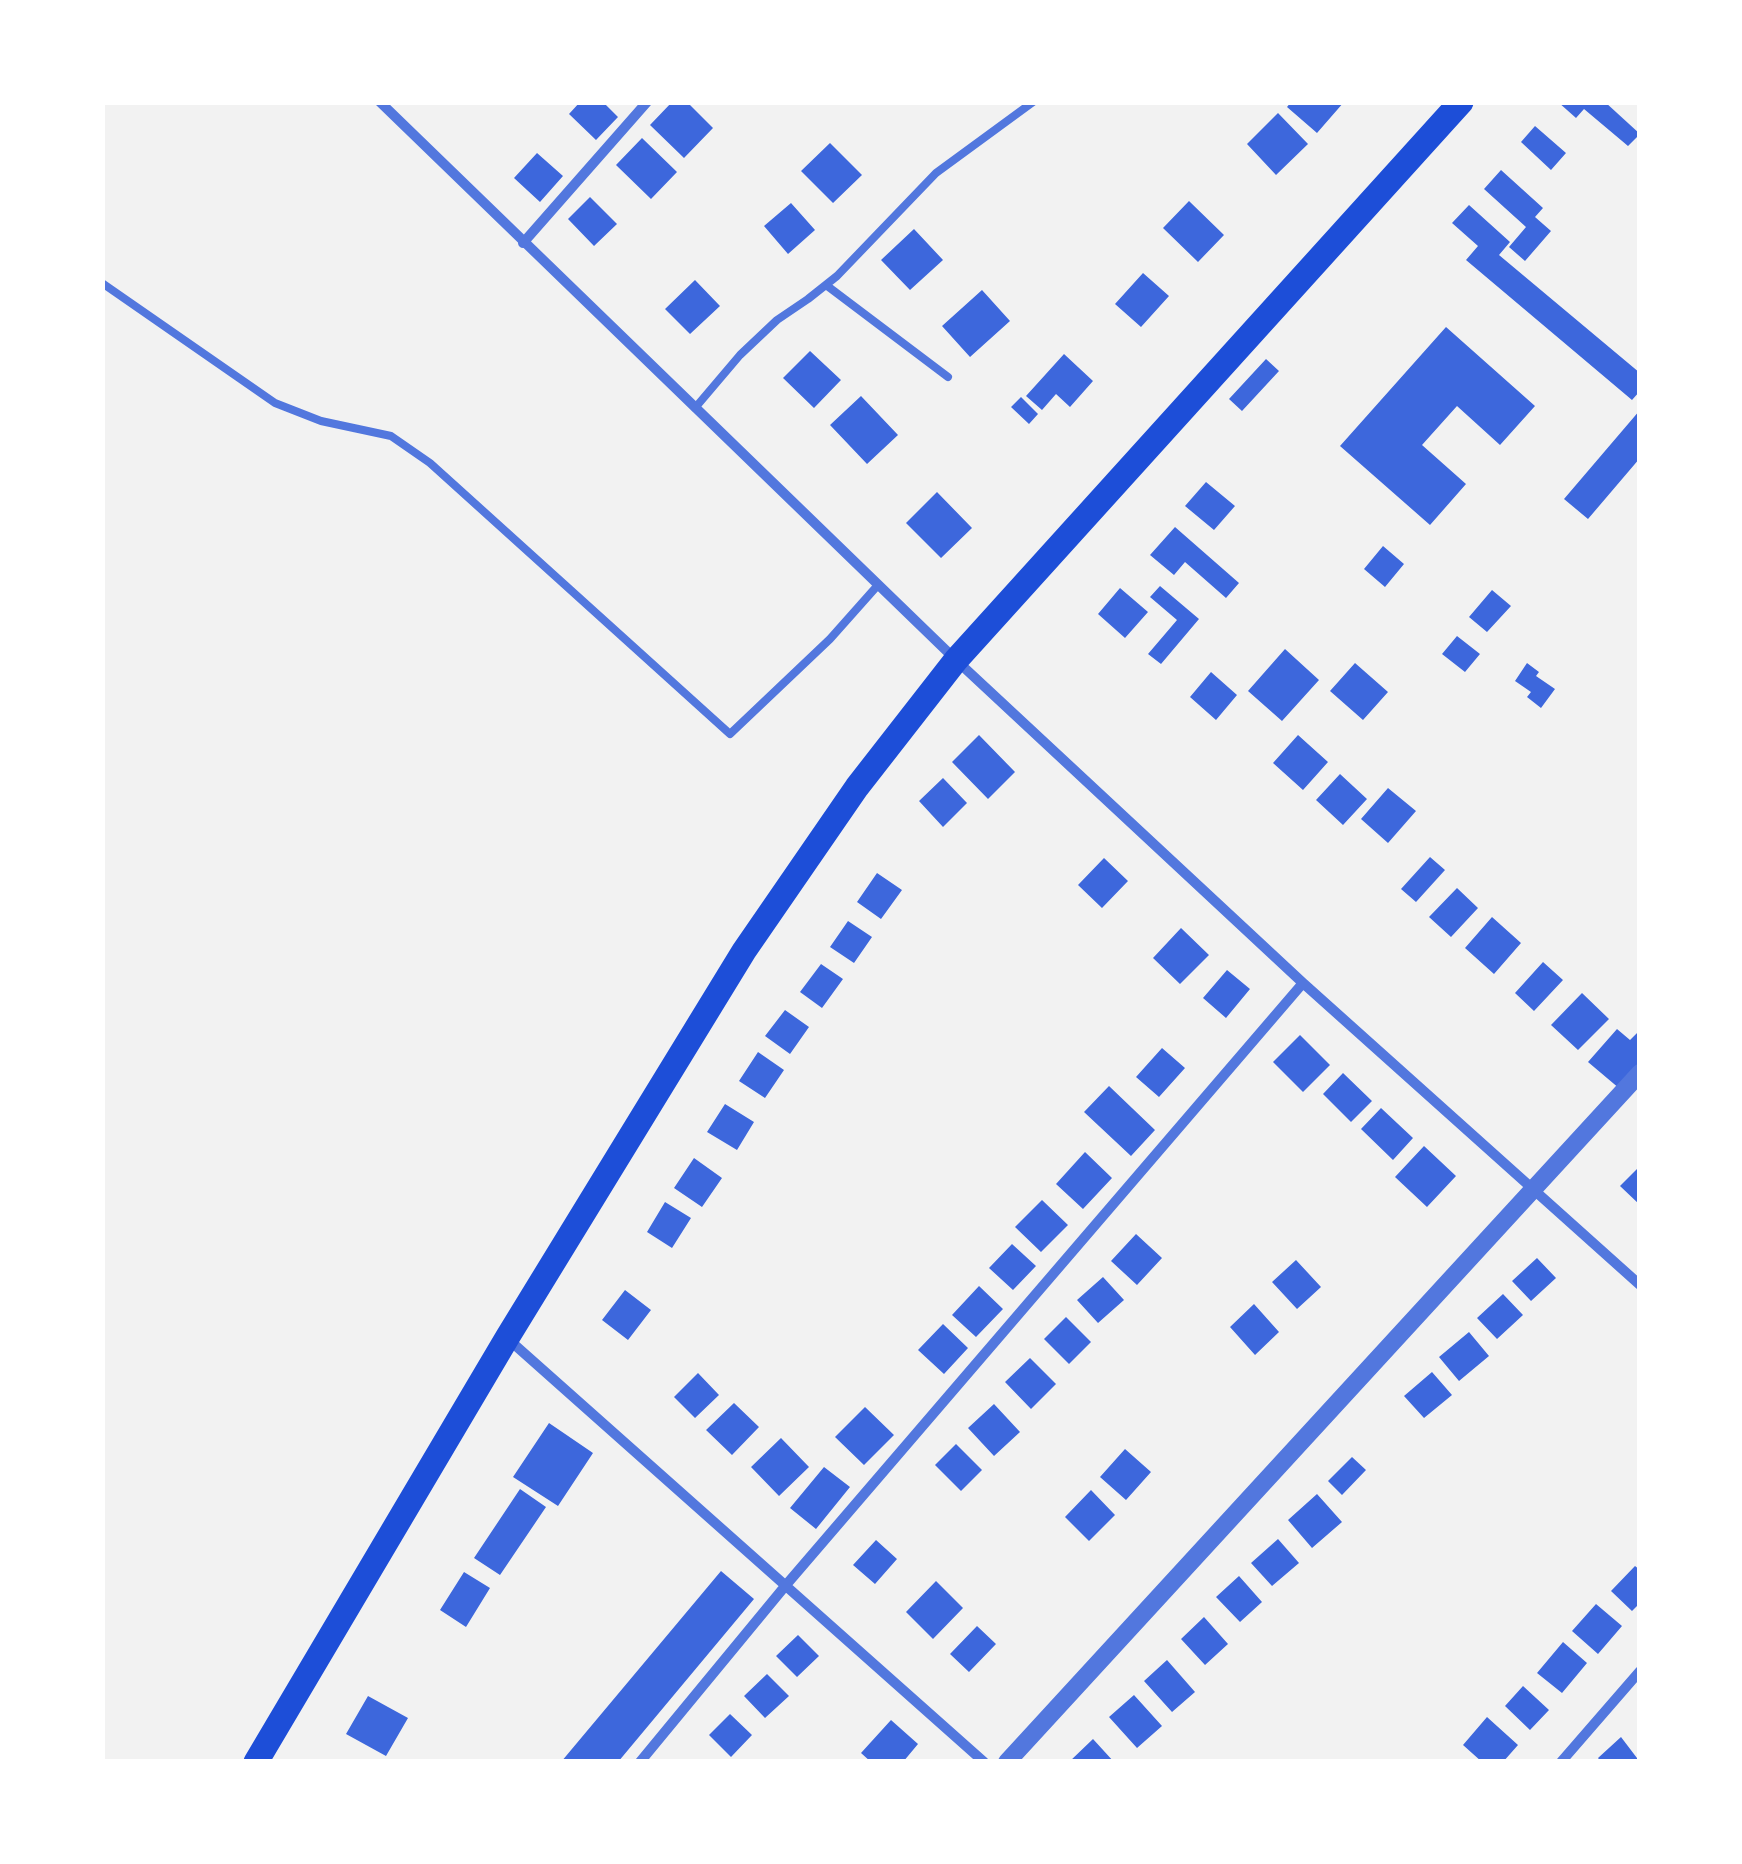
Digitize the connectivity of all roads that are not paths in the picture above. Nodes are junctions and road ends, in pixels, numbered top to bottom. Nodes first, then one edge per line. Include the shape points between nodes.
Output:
1 (380, 102) edge
2 (647, 102) edge
3 (1033, 102) edge
4 (1461, 102) edge
5 (523, 243) junction
6 (102, 283) edge
7 (826, 285) junction
8 (948, 377) dead end
9 (695, 408) junction
10 (878, 584) junction
11 (956, 660) junction
12 (1303, 983) junction
13 (1640, 1073) edge
14 (1534, 1191) junction
15 (1640, 1286) edge
16 (507, 1338) junction
17 (786, 1585) junction
18 (1640, 1671) edge
19 (256, 1762) edge
20 (640, 1762) edge
21 (984, 1762) edge
22 (1007, 1762) edge
23 (1560, 1762) edge

1 - 5 street
2 - 5 street
3 - 7 lane via 936,173
4 - 11 highway
5 - 9 street
6 - 10 lane via 274,403 391,436 430,463 730,734
7 - 8 lane
7 - 9 lane via 777,320
9 - 10 street
10 - 11 street
11 - 12 street
11 - 16 highway via 856,787 744,952
12 - 14 street
12 - 17 street
13 - 14 street
14 - 15 street
14 - 22 street
16 - 17 street
16 - 19 highway
17 - 20 street
17 - 21 street
18 - 23 street

